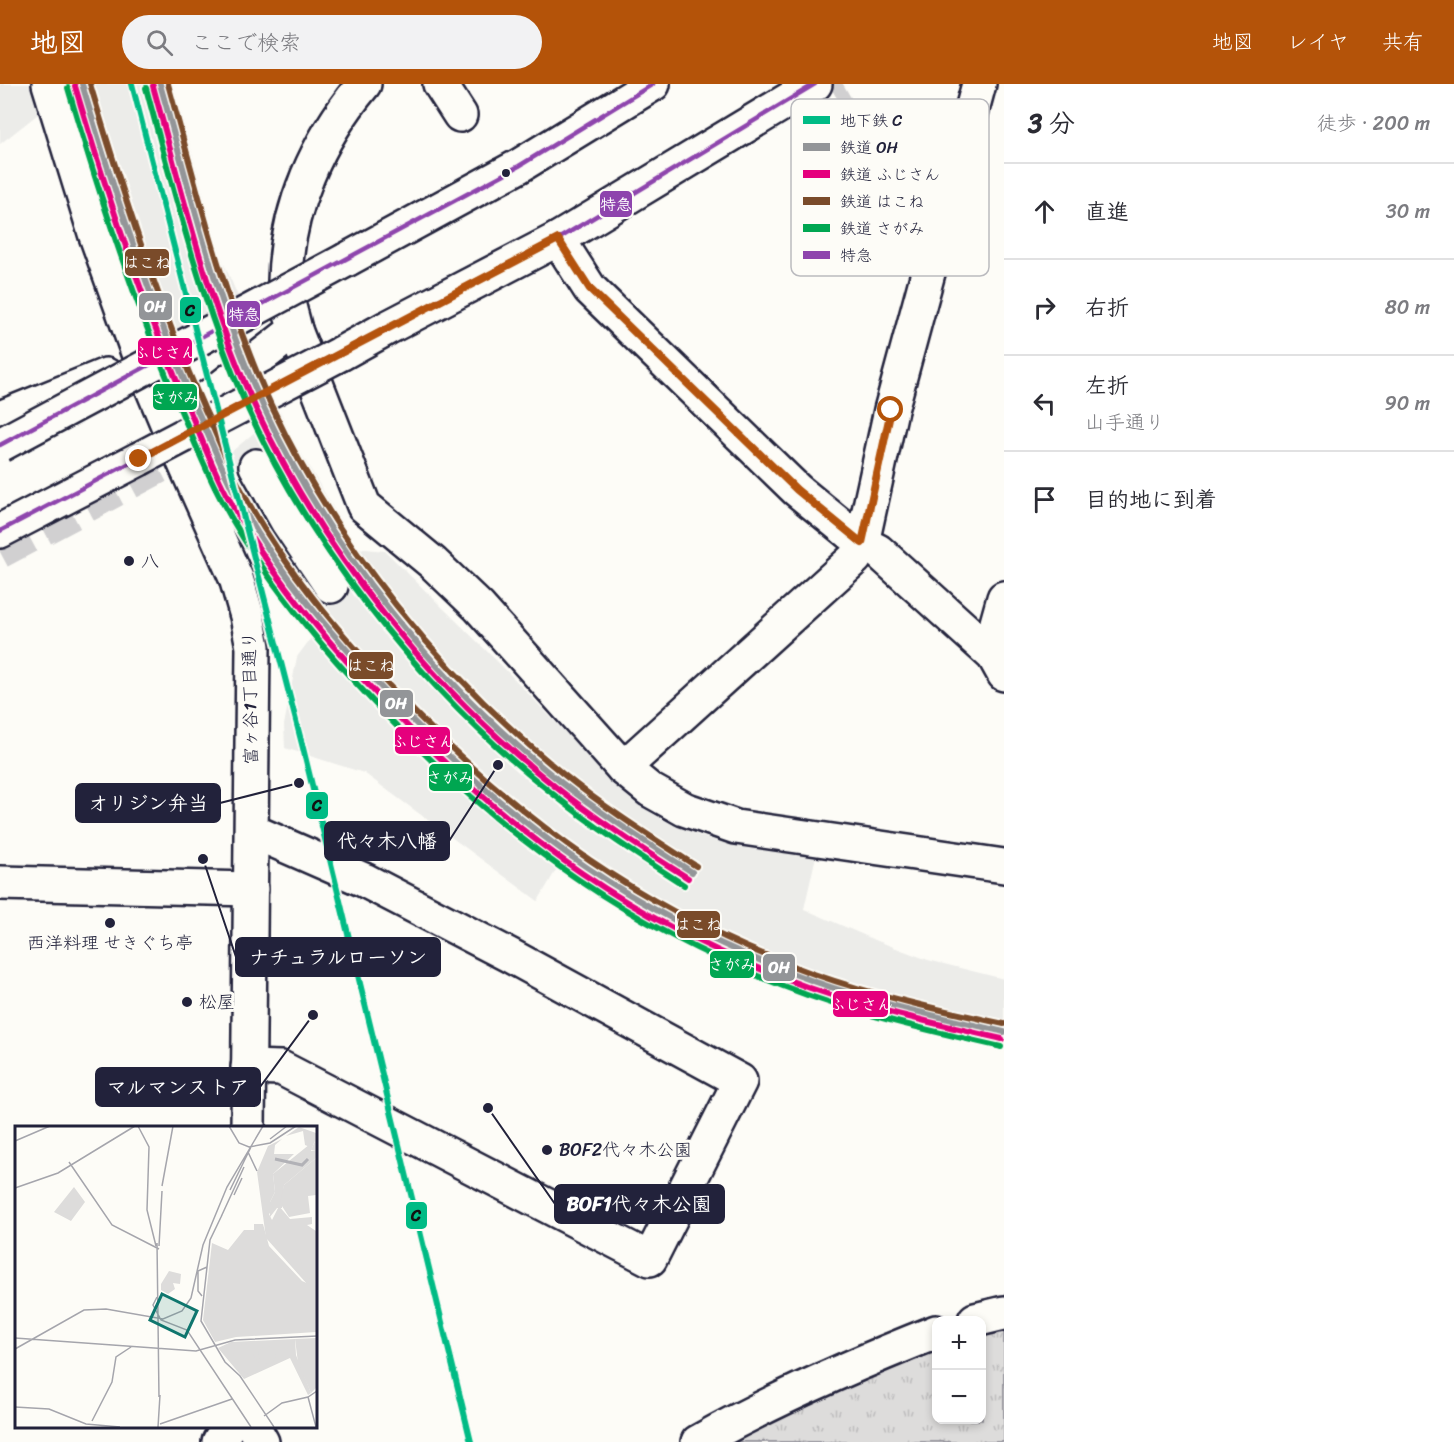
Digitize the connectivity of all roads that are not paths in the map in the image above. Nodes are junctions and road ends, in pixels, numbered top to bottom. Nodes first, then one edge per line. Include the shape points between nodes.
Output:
1 (49, 84) edge
2 (364, 84) edge
3 (440, 84) edge
4 (653, 84) edge
5 (815, 84) edge
6 (979, 84) edge
7 (975, 99) edge
8 (460, 115) dead end
9 (558, 239) junction
10 (927, 276) edge
11 (295, 330) junction
12 (141, 361) junction
13 (0, 418) edge
14 (169, 428) junction
15 (0, 445) edge
16 (256, 466) dead end
17 (0, 531) edge
18 (862, 543) junction
19 (332, 586) dead end
20 (1004, 598) edge
21 (999, 665) edge
22 (623, 768) junction
23 (252, 831) junction
24 (1004, 866) edge
25 (0, 883) edge
26 (251, 889) junction
27 (248, 1067) junction
28 (248, 1126) edge
29 (1004, 1313) edge
30 (986, 1317) edge
31 (932, 1334) edge
32 (227, 1427) edge
33 (254, 1427) edge
34 (219, 1442) edge
35 (262, 1442) edge
36 (698, 1442) edge

1 - 12 street, 富ヶ谷1丁目通り via 95,233
2 - 11 street via 333,125 298,200 289,235 285,283
3 - 8 street
4 - 15 street, bridge via 519,166
5 - 9 street
6 - 7 street
9 - 17 street, bridge
9 - 18 street via 590,289 797,490
10 - 18 street via 891,410
11 - 14 street
11 - 22 street via 364,506 433,562 479,608
12 - 13 street
12 - 14 street, 富ヶ谷1丁目通り
14 - 23 street, 富ヶ谷1丁目通り via 236,578 247,615 253,647
16 - 19 street via 287,521
18 - 21 street via 878,551
18 - 22 street via 855,558
20 - 21 street via 997,623
22 - 24 street via 650,790 684,809 736,827
23 - 26 street, 富ヶ谷1丁目通り
23 - 27 street via 364,880 740,1081 650,1259 281,1068
25 - 26 street
26 - 27 street, 富ヶ谷1丁目通り
27 - 28 street, 富ヶ谷1丁目通り
29 - 30 street
31 - 36 street via 751,1412
32 - 34 street
33 - 35 street

